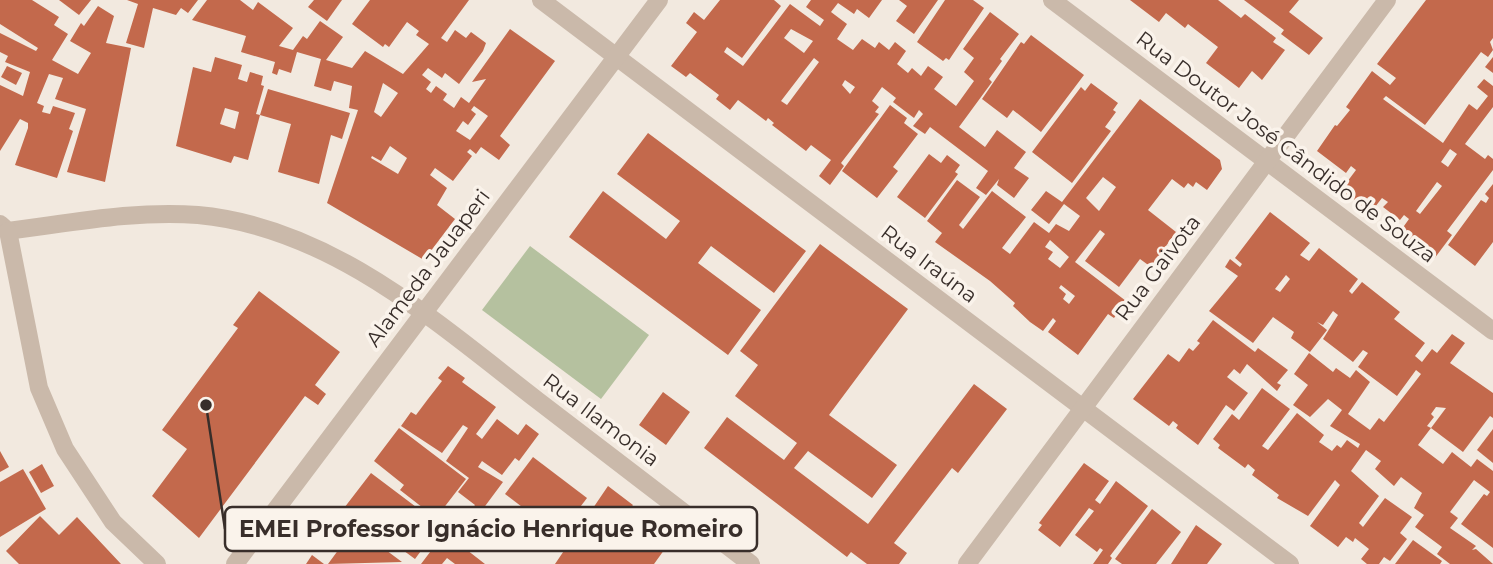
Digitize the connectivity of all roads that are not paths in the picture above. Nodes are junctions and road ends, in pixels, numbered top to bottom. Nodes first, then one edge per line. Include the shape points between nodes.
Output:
1 (541, 0) edge
2 (659, 0) edge
3 (1052, 0) edge
4 (1387, 0) edge
5 (617, 57) junction
6 (1266, 161) junction
7 (4, 228) edge
8 (421, 313) junction
9 (1493, 331) edge
10 (1082, 408) junction
11 (157, 564) edge
12 (235, 564) edge
13 (751, 564) edge
14 (967, 564) edge
15 (1290, 564) edge

1 - 5 street, Rua Iraúna
2 - 5 street, Alameda Jauaperi
3 - 6 street, Rua Doutor José Cândido de Souza
4 - 6 street, Rua Gaivota
5 - 8 street, Alameda Jauaperi
5 - 10 street, Rua Iraúna
6 - 9 street, Rua Doutor José Cândido de Souza
6 - 10 street, Rua Gaivota
7 - 8 street, Rua Ilamonia via 139,215 198,215 246,224 286,234 346,262
7 - 11 street via 39,387 65,449 113,522
8 - 12 street, Alameda Jauaperi
8 - 13 street, Rua Ilamonia
10 - 14 street, Rua Gaivota
10 - 15 street, Rua Iraúna

